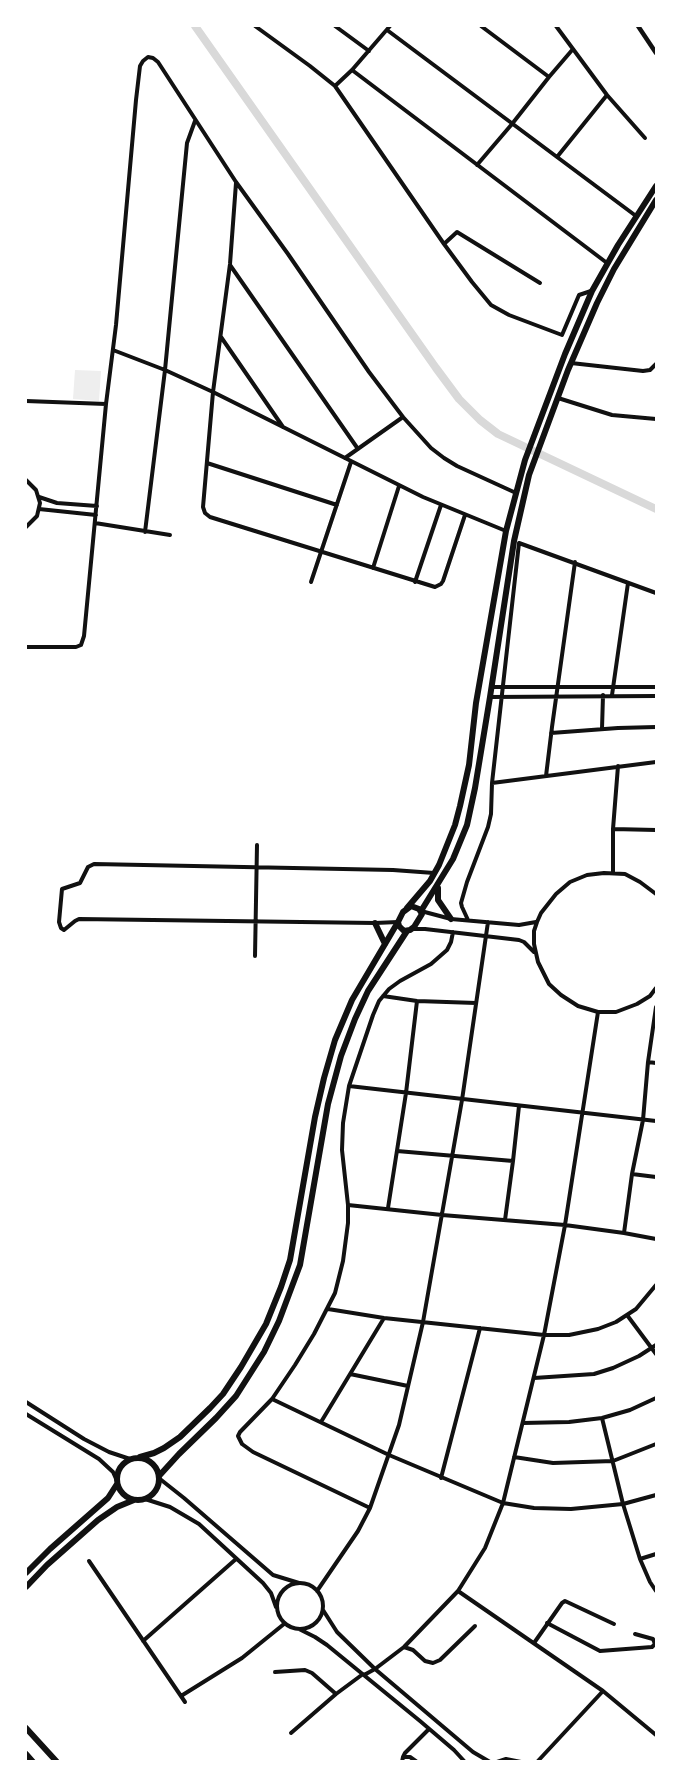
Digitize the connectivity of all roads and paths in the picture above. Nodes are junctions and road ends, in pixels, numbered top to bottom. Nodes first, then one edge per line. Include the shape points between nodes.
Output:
1 (255, 26) edge
2 (335, 26) edge
3 (481, 26) edge
4 (556, 26) edge
5 (638, 26) edge
6 (388, 28) edge
7 (573, 49) junction
8 (369, 51) junction
9 (657, 53) edge
10 (352, 70) junction
11 (549, 77) junction
12 (334, 86) junction
13 (607, 95) junction
14 (195, 121) junction
15 (512, 124) junction
16 (645, 138) dead end
17 (557, 157) junction
18 (477, 165) junction
19 (236, 182) junction
20 (657, 186) edge
21 (657, 200) edge
22 (636, 216) junction
23 (444, 244) junction
24 (607, 263) junction
25 (230, 264) junction
26 (540, 283) dead end
27 (592, 291) junction
28 (221, 337) junction
29 (113, 350) junction
30 (571, 363) junction
31 (657, 364) edge
32 (165, 370) junction
33 (213, 392) junction
34 (558, 399) junction
35 (26, 400) edge
36 (106, 404) junction
37 (403, 417) junction
38 (657, 420) edge
39 (283, 428) junction
40 (358, 449) junction
41 (345, 458) junction
42 (351, 462) junction
43 (207, 463) junction
44 (26, 480) edge
45 (399, 486) junction
46 (516, 493) junction
47 (39, 497) junction
48 (441, 505) junction
49 (97, 506) junction
50 (337, 506) junction
51 (39, 509) junction
52 (96, 515) junction
53 (465, 515) junction
54 (95, 523) junction
55 (26, 527) edge
56 (506, 531) junction
57 (146, 532) junction
58 (170, 536) dead end
59 (517, 542) junction
60 (322, 550) junction
61 (575, 562) junction
62 (373, 568) junction
63 (311, 582) dead end
64 (415, 582) junction
65 (628, 582) junction
66 (657, 593) edge
67 (26, 647) edge
68 (492, 687) junction
69 (502, 687) junction
70 (558, 687) junction
71 (613, 687) junction
72 (657, 687) edge
73 (603, 695) junction
74 (612, 695) junction
75 (556, 696) junction
76 (657, 696) edge
77 (490, 697) junction
78 (501, 697) junction
79 (657, 727) edge
80 (602, 729) junction
81 (551, 733) junction
82 (657, 762) edge
83 (618, 766) junction
84 (546, 776) junction
85 (492, 783) junction
86 (613, 829) junction
87 (657, 830) edge
88 (257, 845) dead end
89 (257, 867) junction
90 (435, 873) junction
91 (614, 873) junction
92 (438, 885) junction
93 (657, 894) edge
94 (407, 908) junction
95 (421, 911) junction
96 (451, 919) junction
97 (468, 920) junction
98 (255, 922) junction
99 (398, 922) junction
100 (488, 922) junction
101 (537, 922) junction
102 (375, 923) junction
103 (409, 930) junction
104 (453, 932) junction
105 (487, 936) junction
106 (386, 944) junction
107 (535, 954) junction
108 (255, 956) dead end
109 (657, 988) edge
110 (383, 996) junction
111 (645, 999) junction
112 (417, 1001) junction
113 (476, 1003) junction
114 (656, 1007) edge
115 (598, 1012) junction
116 (648, 1062) junction
117 (657, 1063) edge
118 (349, 1086) junction
119 (406, 1093) junction
120 (462, 1100) junction
121 (519, 1106) junction
122 (583, 1114) junction
123 (643, 1120) junction
124 (657, 1121) edge
125 (397, 1151) junction
126 (452, 1156) junction
127 (513, 1161) junction
128 (632, 1174) junction
129 (657, 1177) edge
130 (348, 1204) junction
131 (388, 1208) junction
132 (442, 1215) junction
133 (505, 1220) junction
134 (565, 1225) junction
135 (624, 1233) junction
136 (657, 1239) edge
137 (657, 1285) edge
138 (328, 1309) junction
139 (627, 1315) junction
140 (384, 1318) junction
141 (423, 1322) junction
142 (480, 1328) junction
143 (544, 1335) junction
144 (655, 1347) edge
145 (657, 1354) edge
146 (350, 1374) junction
147 (534, 1378) junction
148 (408, 1386) junction
149 (657, 1398) edge
150 (272, 1399) junction
151 (26, 1402) edge
152 (26, 1414) edge
153 (602, 1418) junction
154 (321, 1422) junction
155 (523, 1422) junction
156 (657, 1444) edge
157 (389, 1455) junction
158 (140, 1457) junction
159 (514, 1457) junction
160 (130, 1459) junction
161 (613, 1461) junction
162 (159, 1477) junction
163 (441, 1478) junction
164 (117, 1483) junction
165 (657, 1495) edge
166 (145, 1499) junction
167 (134, 1500) junction
168 (504, 1503) junction
169 (623, 1504) junction
170 (370, 1508) junction
171 (657, 1554) edge
172 (236, 1558) junction
173 (640, 1559) junction
174 (89, 1562) dead end
175 (26, 1573) edge
176 (298, 1583) junction
177 (26, 1587) edge
178 (317, 1591) junction
179 (458, 1591) junction
180 (657, 1591) edge
181 (276, 1607) junction
182 (323, 1610) junction
183 (547, 1623) junction
184 (284, 1624) junction
185 (614, 1624) dead end
186 (475, 1626) dead end
187 (299, 1629) junction
188 (635, 1634) dead end
189 (143, 1641) junction
190 (534, 1643) junction
191 (404, 1647) junction
192 (375, 1669) junction
193 (275, 1672) dead end
194 (363, 1675) junction
195 (603, 1691) junction
196 (336, 1694) junction
197 (182, 1696) junction
198 (186, 1702) dead end
199 (26, 1728) edge
200 (429, 1729) junction
201 (291, 1733) dead end
202 (657, 1735) edge
203 (26, 1754) edge
204 (402, 1759) edge
205 (33, 1761) edge
206 (57, 1761) edge
207 (417, 1761) edge
208 (465, 1761) edge
209 (490, 1761) edge
210 (497, 1761) edge
211 (520, 1761) edge
212 (537, 1761) edge

1 - 12 street
2 - 8 street
3 - 11 street
4 - 7 street
5 - 9 street
6 - 8 street
6 - 15 street
7 - 11 street
7 - 13 street
8 - 10 street
10 - 12 street
10 - 18 street
11 - 15 street
12 - 23 street
13 - 16 street
13 - 17 street
14 - 19 street
14 - 29 street via 158,62 148,57 140,66 135,100
14 - 32 street via 188,143
15 - 17 street
15 - 18 street
17 - 22 street
18 - 24 street
19 - 25 street
19 - 37 street
20 - 22 highway
21 - 30 highway via 614,269
22 - 24 highway
23 - 26 street via 457,232
23 - 27 street via 492,305 562,335 579,295
24 - 27 highway
25 - 28 street
25 - 40 street
27 - 46 highway via 536,430
28 - 33 street
28 - 39 street
29 - 32 street
29 - 36 street
30 - 31 street via 643,371
30 - 34 highway
32 - 33 street
32 - 57 street
33 - 39 street
33 - 43 street
34 - 38 street via 612,415
34 - 59 highway via 522,501
35 - 36 street
36 - 49 street
37 - 40 street
37 - 46 street via 444,458
39 - 41 street
40 - 41 street
41 - 42 street
42 - 45 street
42 - 50 street
43 - 50 street
43 - 60 street via 203,507 207,516
44 - 47 street
45 - 48 street
45 - 62 street
46 - 56 highway
47 - 49 street via 57,503
47 - 51 street
48 - 53 street
48 - 64 street
49 - 52 street
50 - 60 street
51 - 52 street
51 - 55 street
52 - 54 street
53 - 56 street
53 - 64 street via 441,584 433,587
54 - 57 street
54 - 67 street via 82,643 72,648
56 - 90 highway via 464,792
57 - 58 street
59 - 61 street
59 - 68 highway
59 - 69 street
60 - 62 street
60 - 63 street
61 - 65 street
61 - 70 street
62 - 64 street
65 - 66 street
65 - 71 street
68 - 69 street
68 - 77 highway
69 - 70 street
69 - 78 street
70 - 71 street
70 - 75 street
71 - 72 street
71 - 74 street
73 - 74 street
73 - 75 street
73 - 80 street
74 - 76 street
75 - 78 street
75 - 81 street
77 - 78 street
77 - 92 highway via 467,825
78 - 85 street
79 - 80 street
80 - 81 street
81 - 84 street
82 - 83 street
83 - 84 street
83 - 86 street
84 - 85 street
85 - 97 street via 489,821 461,903
86 - 87 street
86 - 91 street
88 - 89 street
89 - 90 street
89 - 98 street
89 - 98 street via 90,865 80,883 62,889 60,922 64,930 79,919
90 - 94 highway
91 - 93 street via 625,874
91 - 101 street via 587,875 570,882 556,894
92 - 95 highway
92 - 96 highway via 438,900
94 - 95 highway via 415,906
94 - 99 highway
95 - 96 street
95 - 103 highway via 419,921
96 - 97 street
97 - 100 street
98 - 102 street
98 - 108 street
99 - 102 street
99 - 103 highway via 400,928
99 - 106 highway
100 - 101 street
100 - 105 street
101 - 107 street
102 - 106 highway
103 - 104 street
103 - 162 highway via 368,991 341,1056 328,1104 300,1265 279,1321 236,1396
104 - 105 street
104 - 110 street via 449,946 437,959
105 - 107 street via 522,941
105 - 113 street
106 - 158 highway via 352,1000 334,1040 317,1108 292,1253 266,1324 241,1367 210,1408 180,1437
107 - 115 street via 549,984 578,1006
109 - 111 street
110 - 112 street
110 - 118 street
111 - 114 street
111 - 115 street via 616,1012
112 - 113 street
112 - 119 street
113 - 120 street
114 - 116 street
115 - 122 street
116 - 117 street
116 - 123 street
118 - 119 street
118 - 130 street via 342,1150
119 - 120 street
119 - 125 street
120 - 121 street
120 - 126 street
121 - 122 street
121 - 127 street
122 - 123 street
122 - 134 street
123 - 124 street
123 - 128 street
125 - 126 street
125 - 131 street
126 - 127 street
126 - 132 street
127 - 133 street
128 - 129 street
128 - 135 street
130 - 131 street
130 - 138 street via 341,1270
131 - 132 street
132 - 133 street
132 - 141 street
133 - 134 street
134 - 135 street
134 - 143 street
135 - 136 street
137 - 139 street
138 - 140 street
138 - 150 street
139 - 143 street via 585,1333
139 - 144 street
140 - 141 street
140 - 146 street
141 - 142 street
141 - 148 street
142 - 143 street
142 - 163 street
143 - 147 street
144 - 145 street
144 - 147 street via 594,1374
146 - 148 street
146 - 154 street
147 - 155 street
148 - 157 street
149 - 153 street
150 - 154 street
150 - 170 street via 240,1432 242,1444
151 - 160 street via 109,1452
152 - 164 street via 99,1459 113,1472
153 - 155 street
153 - 161 street
154 - 157 street
155 - 159 street
156 - 161 street
157 - 163 street
157 - 170 street
158 - 160 highway
158 - 162 highway via 153,1463
159 - 161 street via 553,1463
159 - 168 street
160 - 164 highway via 120,1468
161 - 169 street
162 - 166 highway via 155,1491
162 - 176 street via 273,1575
163 - 168 street
164 - 167 highway
164 - 175 highway via 108,1498
165 - 169 street
166 - 167 highway
166 - 172 street via 182,1513
167 - 177 highway via 98,1520
168 - 169 street via 571,1509
168 - 179 street via 485,1548
169 - 173 street
170 - 178 street
171 - 173 street
172 - 181 street via 267,1587
172 - 189 street
173 - 180 street
174 - 189 street
176 - 178 street
176 - 181 street via 280,1593
178 - 182 street
179 - 190 street
179 - 191 street
181 - 184 street
182 - 187 street via 314,1624
182 - 192 street via 337,1632
183 - 185 street via 565,1601
183 - 188 street via 600,1651 655,1644 653,1638
183 - 190 street
184 - 187 street
184 - 197 street via 242,1658
186 - 191 street via 432,1664
187 - 194 street via 327,1645
189 - 197 street
190 - 195 street
191 - 192 street
192 - 194 street
192 - 209 street via 473,1752
193 - 196 street via 306,1670
194 - 196 street
194 - 200 street
195 - 202 street
195 - 212 street
196 - 201 street
197 - 198 street
199 - 206 highway
200 - 204 street
200 - 208 street
203 - 205 highway
204 - 207 street via 410,1757
210 - 211 street

